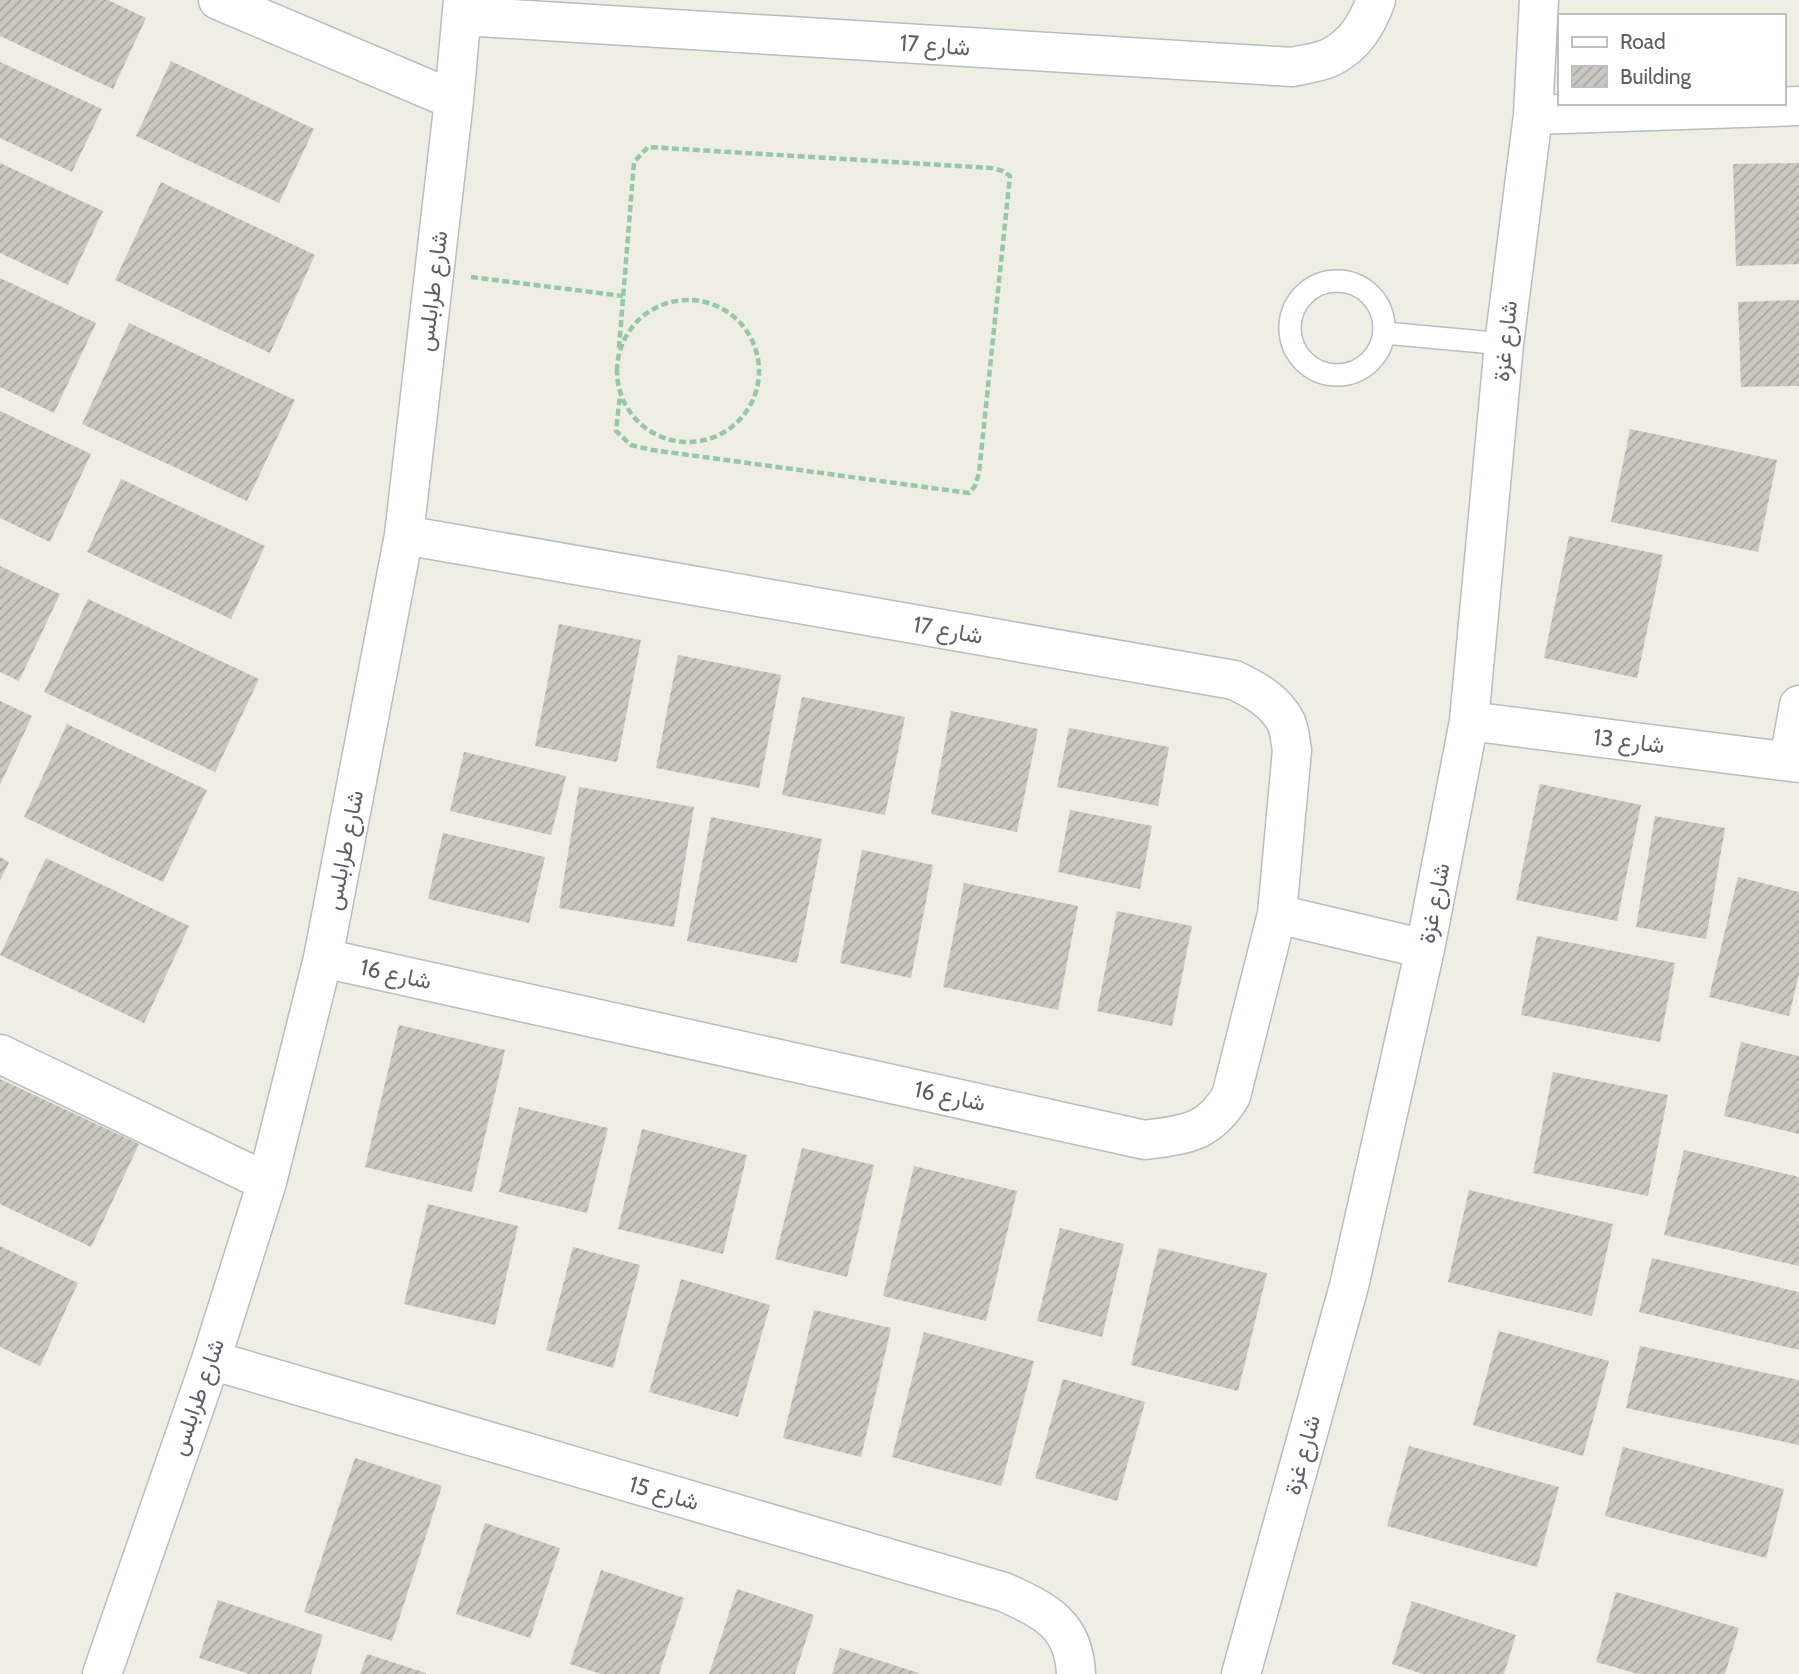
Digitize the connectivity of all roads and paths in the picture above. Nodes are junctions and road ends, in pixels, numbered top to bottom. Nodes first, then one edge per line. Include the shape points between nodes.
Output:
1 (218, 0) edge
2 (1376, 0) edge
3 (1539, 0) edge
4 (463, 8) edge
5 (454, 100) junction
6 (1799, 106) edge
7 (1533, 116) junction
8 (434, 272) junction
9 (623, 296) junction
10 (1385, 333) junction
11 (1504, 344) junction
12 (619, 348) junction
13 (620, 394) junction
14 (682, 442) junction
15 (682, 454) junction
16 (404, 536) junction
17 (1799, 705) edge
18 (1469, 721) junction
19 (1794, 762) edge
20 (1277, 914) junction
21 (1426, 950) junction
22 (323, 958) junction
23 (0, 1054) edge
24 (267, 1182) junction
25 (211, 1360) junction
26 (102, 1674) edge
27 (1076, 1674) edge
28 (1241, 1674) edge

1 - 5 street
2 - 4 street, شارع 17 via 1352,43 1330,58 1292,67
3 - 7 street, شارع غزة
4 - 5 street, شارع طرابلس
5 - 8 street, شارع طرابلس
6 - 7 street
7 - 11 street, شارع غزة
8 - 9 path
8 - 16 street, شارع طرابلس
9 - 12 path
9 - 15 path via 634,162 648,147 990,169 1010,176 979,473 969,493
10 - 10 lane via 1374,299 1343,281 1308,290 1293,309 1289,323 1295,351 1305,363 1331,375 1360,369 1372,360
10 - 11 lane
11 - 18 street, شارع غزة
12 - 13 path
12 - 14 path via 646,312 667,302 690,299 732,314 747,332 757,352 760,375 755,397 743,417 726,432
13 - 14 path via 629,413 644,428
13 - 15 path via 616,431 621,436 631,445
14 - 15 path
16 - 20 street, شارع 17 via 1234,680 1273,705 1287,724 1292,750
16 - 22 street, شارع طرابلس
17 - 19 street, شارع 13
18 - 19 street, شارع 13
18 - 21 street, شارع غزة
20 - 21 street
20 - 22 street, شارع 16 via 1231,1096 1220,1113 1201,1128 1145,1140
21 - 28 street, شارع غزة via 1349,1286
22 - 24 street, شارع طرابلس
23 - 24 street
24 - 25 street, شارع طرابلس
25 - 26 street, شارع طرابلس
25 - 27 street, شارع 15 via 1004,1592 1055,1622 1068,1637

